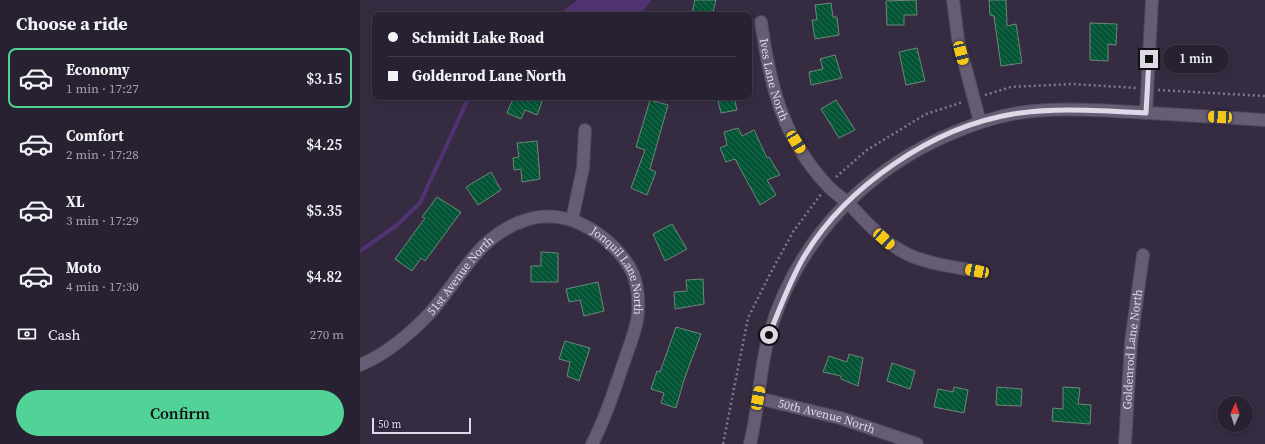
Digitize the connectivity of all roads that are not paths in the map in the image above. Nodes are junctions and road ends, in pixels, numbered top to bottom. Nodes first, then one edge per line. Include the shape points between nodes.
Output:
1 (952, 0) edge
2 (1152, 0) edge
3 (761, 22) dead end
4 (1146, 113) junction
5 (1265, 120) edge
6 (980, 122) junction
7 (585, 130) dead end
8 (848, 203) junction
9 (572, 220) junction
10 (1143, 255) dead end
11 (977, 271) dead end
12 (360, 365) edge
13 (758, 398) junction
14 (592, 444) edge
15 (750, 444) edge
16 (917, 444) edge
17 (1124, 444) edge

1 - 6 street via 958,39
2 - 4 street
3 - 8 street, Ives Lane North via 767,65 776,101 790,133 827,185
4 - 5 street
4 - 6 street via 1054,110 1013,114
6 - 8 street via 930,143 895,163 861,189
7 - 9 street, Jonquil Lane North via 584,168
8 - 11 street, Ives Lane North via 891,246 929,262
8 - 13 street via 831,220 806,254 785,293 769,335
9 - 12 street, 51st Avenue North via 535,217 510,225 498,233 478,251 412,332
9 - 14 street, Jonquil Lane North via 594,230 621,254 633,273 638,293 638,314 632,338 602,426
10 - 17 street, Goldenrod Lane North via 1131,342
13 - 15 street
13 - 16 street, 50th Avenue North via 840,418

